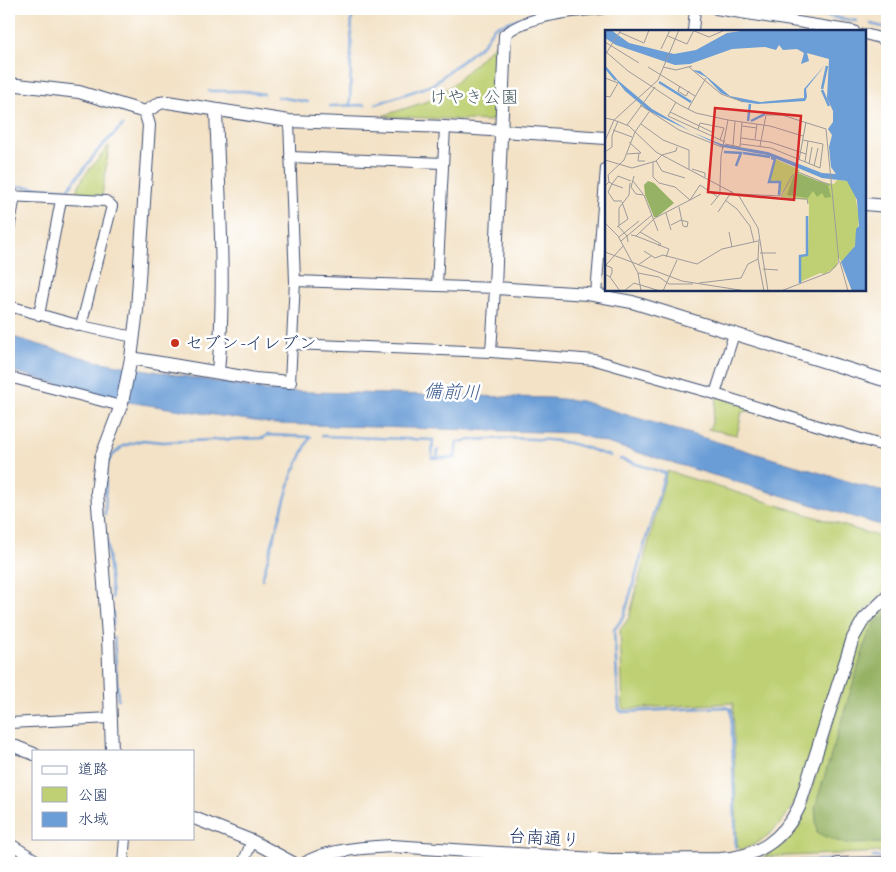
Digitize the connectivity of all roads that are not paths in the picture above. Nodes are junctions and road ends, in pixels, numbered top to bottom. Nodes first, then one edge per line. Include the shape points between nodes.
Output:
1 (601, 9) edge
2 (694, 9) edge
3 (716, 9) edge
4 (692, 30) edge
5 (848, 30) edge
6 (866, 34) edge
7 (505, 36) joint
8 (887, 40) edge
9 (9, 84) edge
10 (216, 110) junction
11 (145, 112) junction
12 (289, 121) junction
13 (445, 128) junction
14 (502, 130) junction
15 (605, 138) edge
16 (290, 157) junction
17 (443, 163) junction
18 (605, 181) edge
19 (12, 196) edge
20 (61, 200) junction
21 (866, 204) edge
22 (887, 206) edge
23 (9, 229) edge
24 (294, 281) junction
25 (438, 286) junction
26 (495, 288) junction
27 (596, 295) junction
28 (9, 306) edge
29 (39, 315) junction
30 (81, 326) junction
31 (734, 334) junction
32 (134, 337) junction
33 (292, 344) junction
34 (491, 352) junction
35 (130, 360) junction
36 (218, 372) junction
37 (9, 377) edge
38 (887, 381) edge
39 (290, 382) joint
40 (715, 394) junction
41 (121, 404) junction
42 (887, 447) edge
43 (887, 597) edge
44 (112, 718) junction
45 (9, 722) edge
46 (9, 744) edge
47 (112, 750) edge
48 (32, 753) edge
49 (195, 818) edge
50 (124, 840) edge
51 (252, 841) junction
52 (9, 843) edge
53 (738, 861) edge
54 (887, 862) edge
55 (42, 863) edge
56 (123, 863) edge
57 (244, 863) edge
58 (293, 863) edge
59 (306, 863) edge
60 (837, 863) edge

1 - 7 street via 531,22 510,30
2 - 4 street
3 - 5 street
6 - 8 street
7 - 14 street
9 - 11 street via 79,92
10 - 11 street via 160,102
10 - 12 street
10 - 36 street via 222,288
11 - 32 street via 149,125
12 - 13 street
12 - 16 street
13 - 14 street
13 - 17 street
14 - 15 street
14 - 26 street
16 - 17 street
16 - 24 street
17 - 25 street
18 - 27 street
19 - 20 street
19 - 23 street
20 - 29 street
20 - 30 street via 106,201 112,206
21 - 22 street
24 - 25 street
24 - 33 street
25 - 26 street
26 - 27 street
26 - 34 street
27 - 31 street via 639,304
28 - 29 street
29 - 30 street
30 - 32 street
31 - 38 street
31 - 40 street
32 - 35 street
33 - 34 street
33 - 39 street
34 - 40 street via 595,360
35 - 36 street
35 - 41 street
36 - 39 street
37 - 41 street
40 - 42 street
41 - 44 street via 101,458 97,492
43 - 53 street, 台南通り via 864,619 853,638 792,821 776,840
44 - 45 street
44 - 47 street
46 - 48 street
49 - 51 street
50 - 56 street
51 - 57 street
51 - 58 street
52 - 55 street
53 - 59 street, 台南通り via 611,860 392,846 359,849
54 - 60 street

